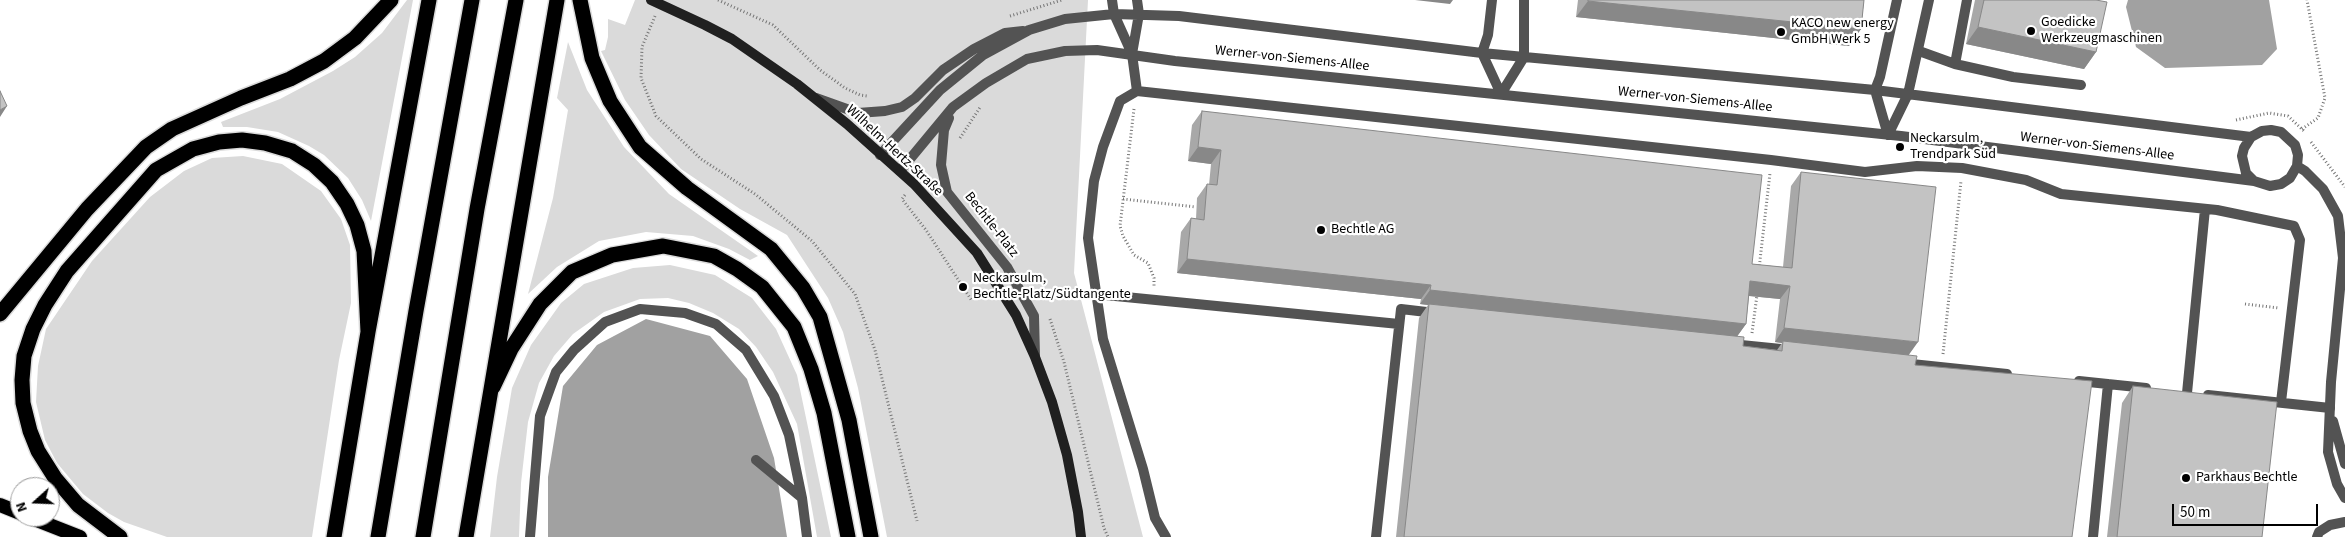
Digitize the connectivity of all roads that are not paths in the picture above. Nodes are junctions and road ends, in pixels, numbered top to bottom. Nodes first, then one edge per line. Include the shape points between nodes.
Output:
1 (391, 0) edge
2 (429, 0) edge
3 (472, 0) edge
4 (516, 0) edge
5 (557, 0) edge
6 (651, 0) edge
7 (1112, 0) edge
8 (1137, 0) edge
9 (1492, 0) edge
10 (1524, 0) edge
11 (1897, 0) edge
12 (1929, 0) edge
13 (1967, 0) edge
14 (580, 1) edge
15 (1114, 14) junction
16 (1139, 14) junction
17 (1029, 30) junction
18 (1918, 51) junction
19 (1482, 53) junction
20 (1132, 54) junction
21 (1524, 57) junction
22 (1955, 64) junction
23 (2081, 85) dead end
24 (1874, 90) junction
25 (1137, 91) junction
26 (1501, 94) junction
27 (1908, 94) junction
28 (816, 98) junction
29 (953, 107) junction
30 (1888, 134) junction
31 (2251, 137) junction
32 (880, 155) junction
33 (2297, 166) junction
34 (900, 171) junction
35 (2254, 181) junction
36 (2205, 209) junction
37 (1095, 294) junction
38 (0, 314) edge
39 (1450, 314) edge
40 (1399, 324) junction
41 (368, 332) junction
42 (1716, 342) edge
43 (1806, 352) edge
44 (1035, 357) junction
45 (1890, 361) edge
46 (2020, 375) edge
47 (2068, 380) edge
48 (2108, 384) junction
49 (493, 387) junction
50 (2161, 390) edge
51 (2281, 402) junction
52 (2330, 408) junction
53 (756, 460) dead end
54 (2345, 464) edge
55 (802, 498) junction
56 (2345, 498) edge
57 (2345, 522) edge
58 (54, 527) edge
59 (80, 537) edge
60 (120, 537) edge
61 (334, 537) edge
62 (378, 537) edge
63 (423, 537) edge
64 (466, 537) edge
65 (530, 537) edge
66 (807, 537) edge
67 (848, 537) edge
68 (871, 537) edge
69 (1081, 537) edge
70 (1166, 537) edge
71 (1376, 537) edge
72 (2093, 537) edge
73 (2317, 537) edge

1 - 38 highway via 355,38 324,61 290,80 179,125 146,146 87,209
2 - 41 highway
3 - 62 highway
4 - 63 highway via 477,209
5 - 49 highway
6 - 28 main road, Wilhelm-Hertz-Straße via 732,40
7 - 15 street
8 - 16 street
9 - 19 street via 1488,35
10 - 21 street
11 - 24 street via 1880,77
12 - 18 street
13 - 22 street
14 - 68 highway via 592,58 610,101 640,147 687,188 771,250 803,288 820,317 849,420
15 - 16 street
15 - 17 street via 1065,19
15 - 20 street
16 - 19 street, Werner-von-Siemens-Allee via 1179,16
16 - 20 street
17 - 28 street via 1006,33 974,49 943,70 916,98 902,107 885,112 858,113
17 - 32 street via 983,55 940,90
18 - 22 street
18 - 27 street
19 - 21 street, Werner-von-Siemens-Allee
19 - 26 street
20 - 25 street
20 - 26 street, Werner-von-Siemens-Allee
20 - 29 street via 1065,51 1026,59
21 - 24 street, Werner-von-Siemens-Allee
21 - 26 street
22 - 23 street via 2013,77
24 - 27 street, Werner-von-Siemens-Allee
24 - 30 street
25 - 36 street via 1865,172 1917,166 1962,168 2026,180 2061,194
25 - 37 street via 1120,101 1094,182 1088,238
26 - 30 street, Werner-von-Siemens-Allee
27 - 30 street
27 - 31 street, Werner-von-Siemens-Allee
28 - 32 main road, Wilhelm-Hertz-Straße
29 - 34 street
29 - 44 street, Bechtle-Platz via 944,130 941,165 947,192 1008,267 1034,316
30 - 35 street, Werner-von-Siemens-Allee
31 - 33 street, Werner-von-Siemens-Allee via 2272,130 2289,137 2298,155
31 - 35 street via 2242,156 2246,173
32 - 34 main road, Wilhelm-Hertz-Straße
33 - 35 street, Werner-von-Siemens-Allee via 2290,178 2280,184 2270,186
33 - 52 street via 2323,189 2338,216 2343,258
34 - 44 main road, Wilhelm-Hertz-Straße via 992,275 1016,314
36 - 51 street via 2294,226 2300,240
36 - 51 street via 2183,392
37 - 40 street
37 - 70 street via 1103,340 1155,518
39 - 40 street via 1401,309
40 - 71 street
41 - 60 highway via 364,251 357,225 332,182 314,165 292,151 242,140 194,149 156,170 68,271 32,328 24,356 23,403 30,432 42,458 78,505
41 - 61 highway
42 - 43 street
44 - 69 main road, Wilhelm-Hertz-Straße via 1067,455
45 - 46 street
47 - 48 street
48 - 50 street
48 - 72 street
49 - 64 highway
49 - 67 highway via 511,349 540,304 572,272 612,255 662,246 714,256 762,287 794,327 824,413
51 - 52 street
52 - 54 street
52 - 56 street via 2328,452 2337,484
53 - 55 street
55 - 65 street via 789,435 774,396 746,350 716,324 684,313 640,310 605,322 574,350 556,372 540,416
55 - 66 street
57 - 73 street via 2330,526 2319,532
58 - 59 highway

